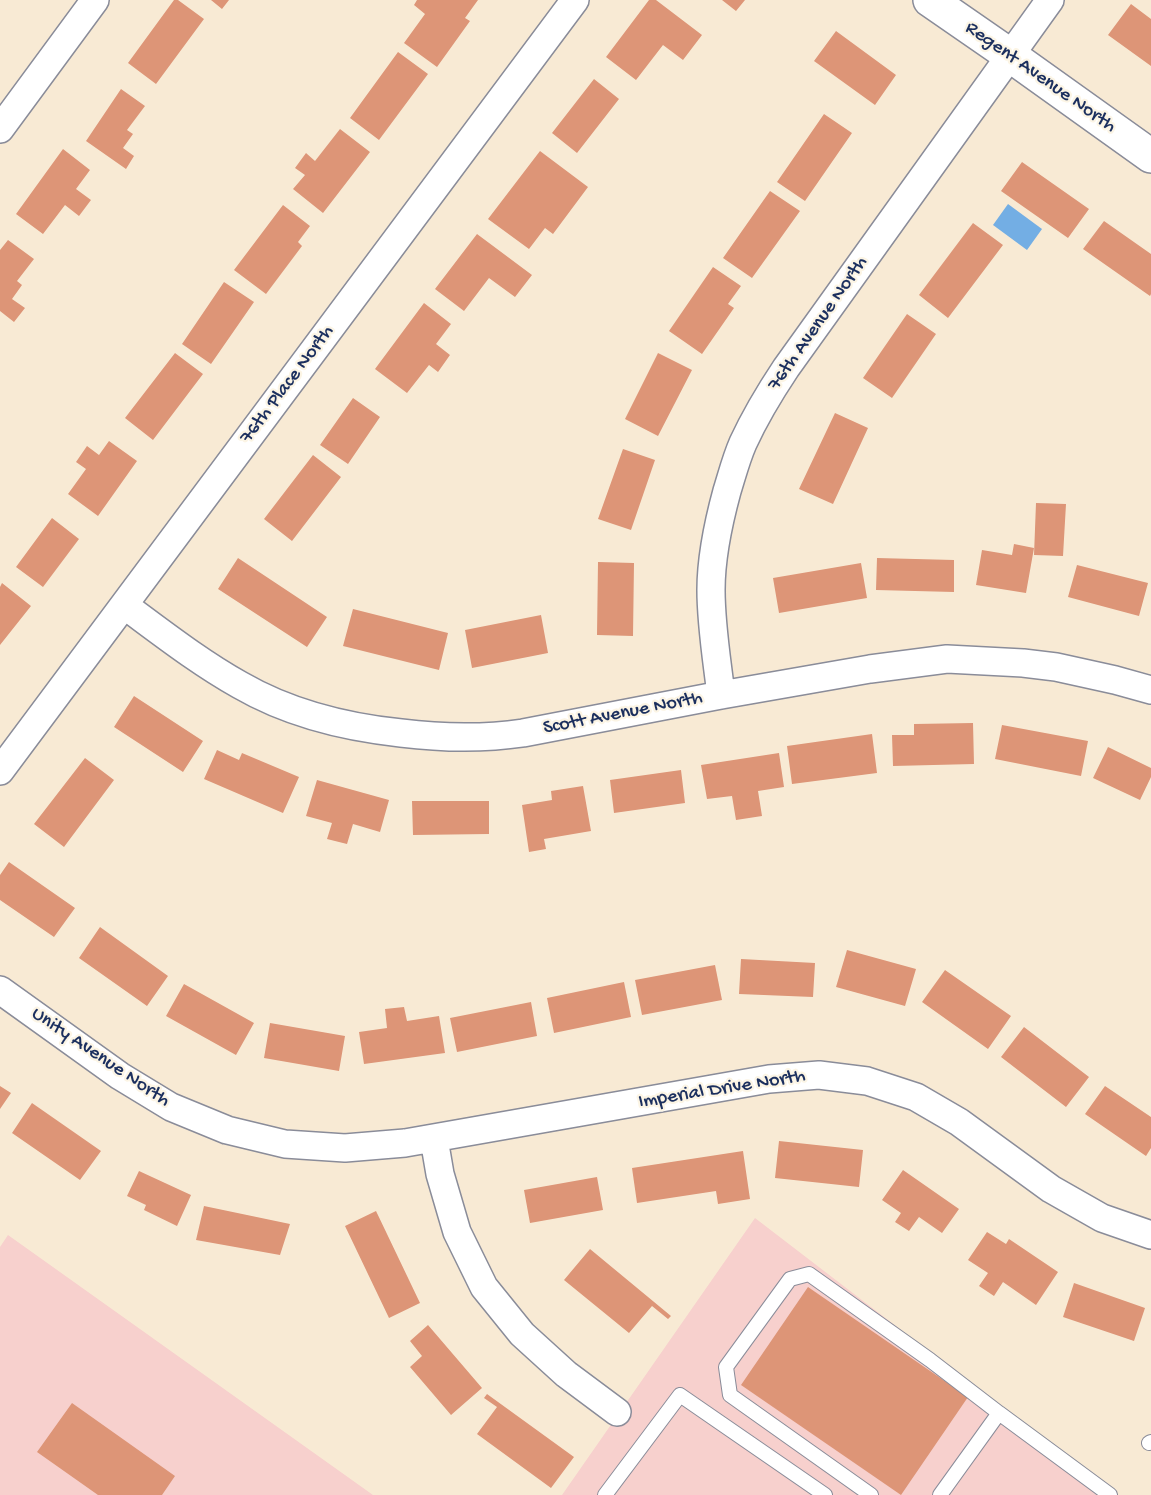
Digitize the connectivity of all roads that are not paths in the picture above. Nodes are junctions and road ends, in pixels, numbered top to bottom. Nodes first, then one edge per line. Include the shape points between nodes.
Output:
1 (95, 0) edge
2 (575, 0) edge
3 (930, 0) edge
4 (1050, 0) edge
5 (1011, 56) junction
6 (0, 129) edge
7 (1151, 156) edge
8 (124, 605) junction
9 (1151, 690) edge
10 (721, 695) junction
11 (0, 771) edge
12 (0, 990) edge
13 (434, 1138) junction
14 (1151, 1235) edge
15 (617, 1412) dead end
16 (999, 1413) junction
17 (605, 1495) edge
18 (825, 1495) edge
19 (872, 1495) edge
20 (940, 1495) edge
21 (1110, 1495) edge

1 - 6 street
2 - 8 street, 76th Place North
3 - 5 street, Regent Avenue North
4 - 5 street, 76th Avenue North
5 - 7 street, Regent Avenue North
5 - 10 street, 76th Avenue North via 775,384 742,446 723,508 712,563 713,639
8 - 10 street, Scott Avenue North via 241,686 295,712 361,728 428,736 497,737
8 - 11 street, 76th Place North
9 - 10 street, Scott Avenue North via 1056,667 947,659
12 - 13 street, Unity Avenue North via 120,1076 171,1107 226,1130 285,1144 345,1148
13 - 14 street, Imperial Drive North via 769,1078 819,1075 858,1080 916,1097 959,1122 1051,1189 1102,1218
13 - 15 street via 457,1232 484,1287 522,1334
16 - 19 lane via 809,1274 790,1279 726,1367 730,1395
16 - 20 lane
16 - 21 lane
17 - 18 lane via 680,1395

